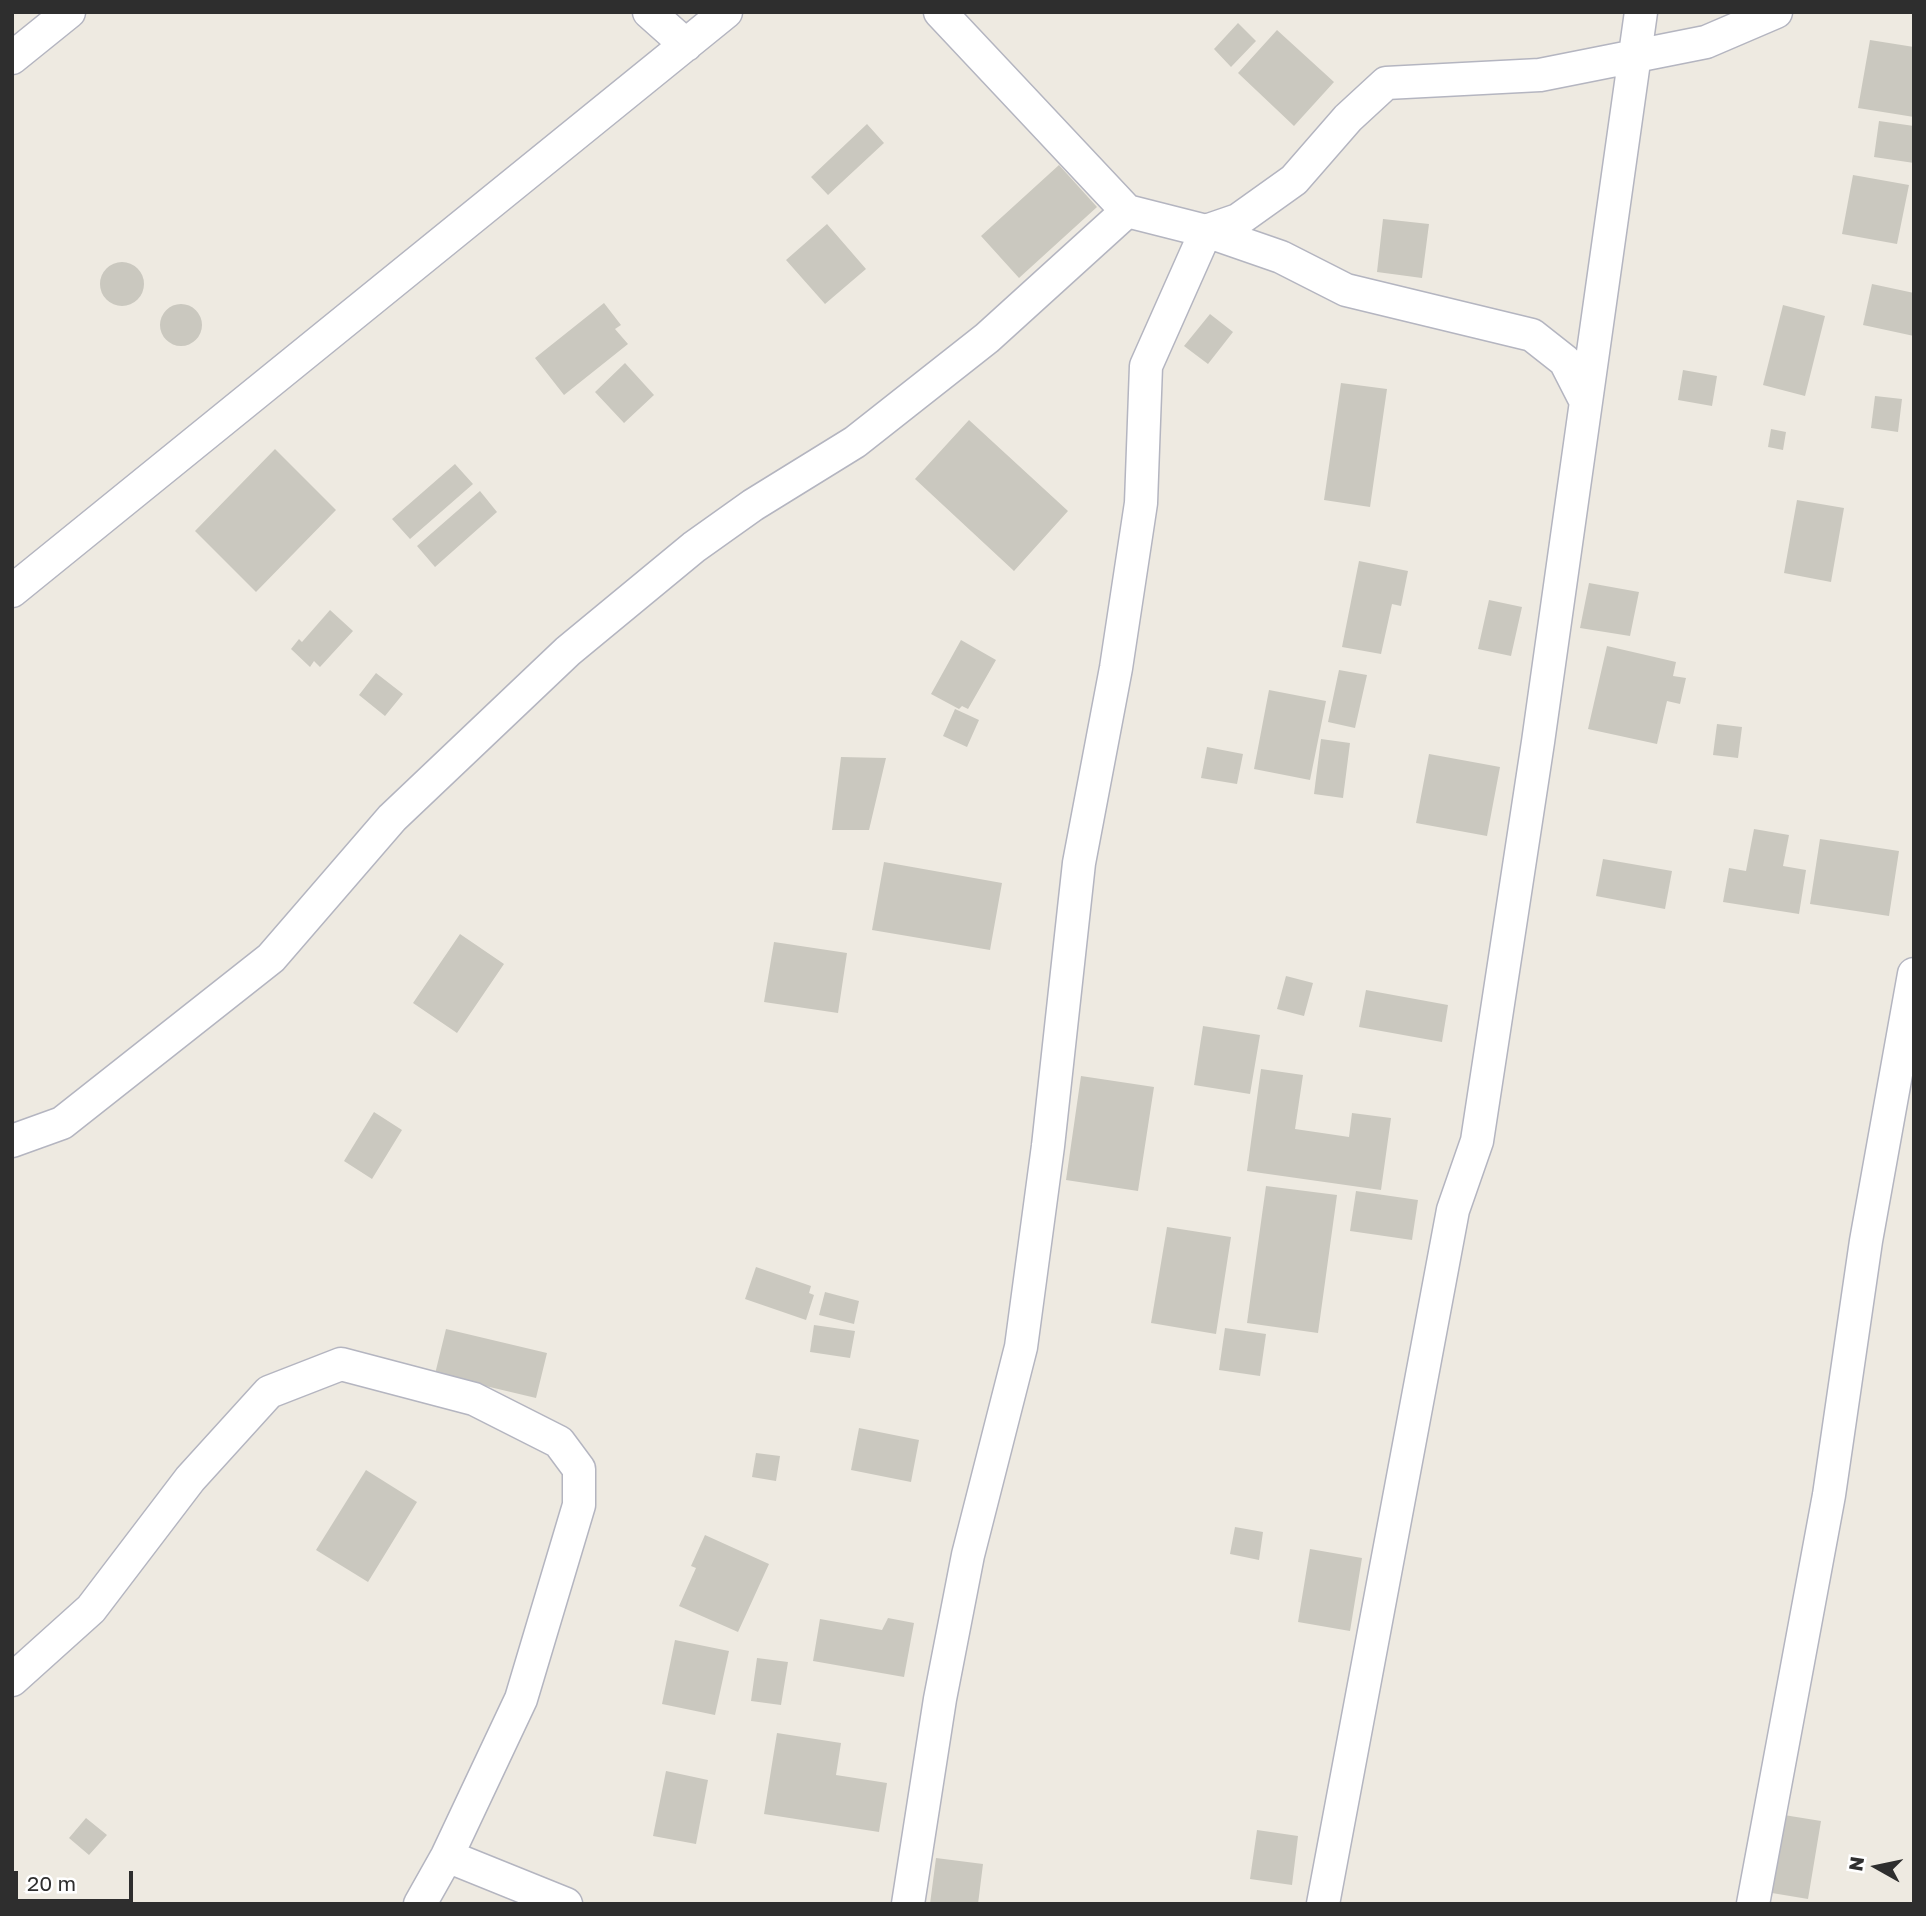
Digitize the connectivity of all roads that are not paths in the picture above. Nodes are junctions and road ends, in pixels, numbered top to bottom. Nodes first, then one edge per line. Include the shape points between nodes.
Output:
1 (69, 12) edge
2 (649, 12) edge
3 (726, 12) edge
4 (940, 12) edge
5 (1641, 12) edge
6 (1776, 12) edge
7 (686, 45) junction
8 (1636, 55) junction
9 (12, 58) edge
10 (1127, 211) junction
11 (1206, 231) junction
12 (1585, 400) junction
13 (12, 591) edge
14 (1914, 974) edge
15 (12, 1141) edge
16 (12, 1680) edge
17 (447, 1856) junction
18 (420, 1904) edge
19 (566, 1904) edge
20 (908, 1904) edge
21 (1323, 1904) edge
22 (1753, 1904) edge

1 - 9 street
2 - 7 street
3 - 7 street
4 - 10 street
5 - 8 street
6 - 8 street via 1706,42
7 - 13 street
8 - 11 street via 1540,75 1387,83 1348,118 1294,180 1238,220
8 - 12 street
10 - 11 street
10 - 15 street via 977,346 855,442 694,547 568,651 392,818 271,958 62,1123
11 - 12 street via 1281,257 1346,290 1532,335 1565,362
11 - 20 street via 1146,366 1141,503 1079,863 1021,1347 968,1555
12 - 21 street via 1477,1141 1453,1210
14 - 22 street via 1866,1241 1829,1495
16 - 17 street via 91,1609 190,1479 269,1392 341,1364 474,1399 559,1442 579,1469 579,1505 521,1699
17 - 18 street
17 - 19 street

